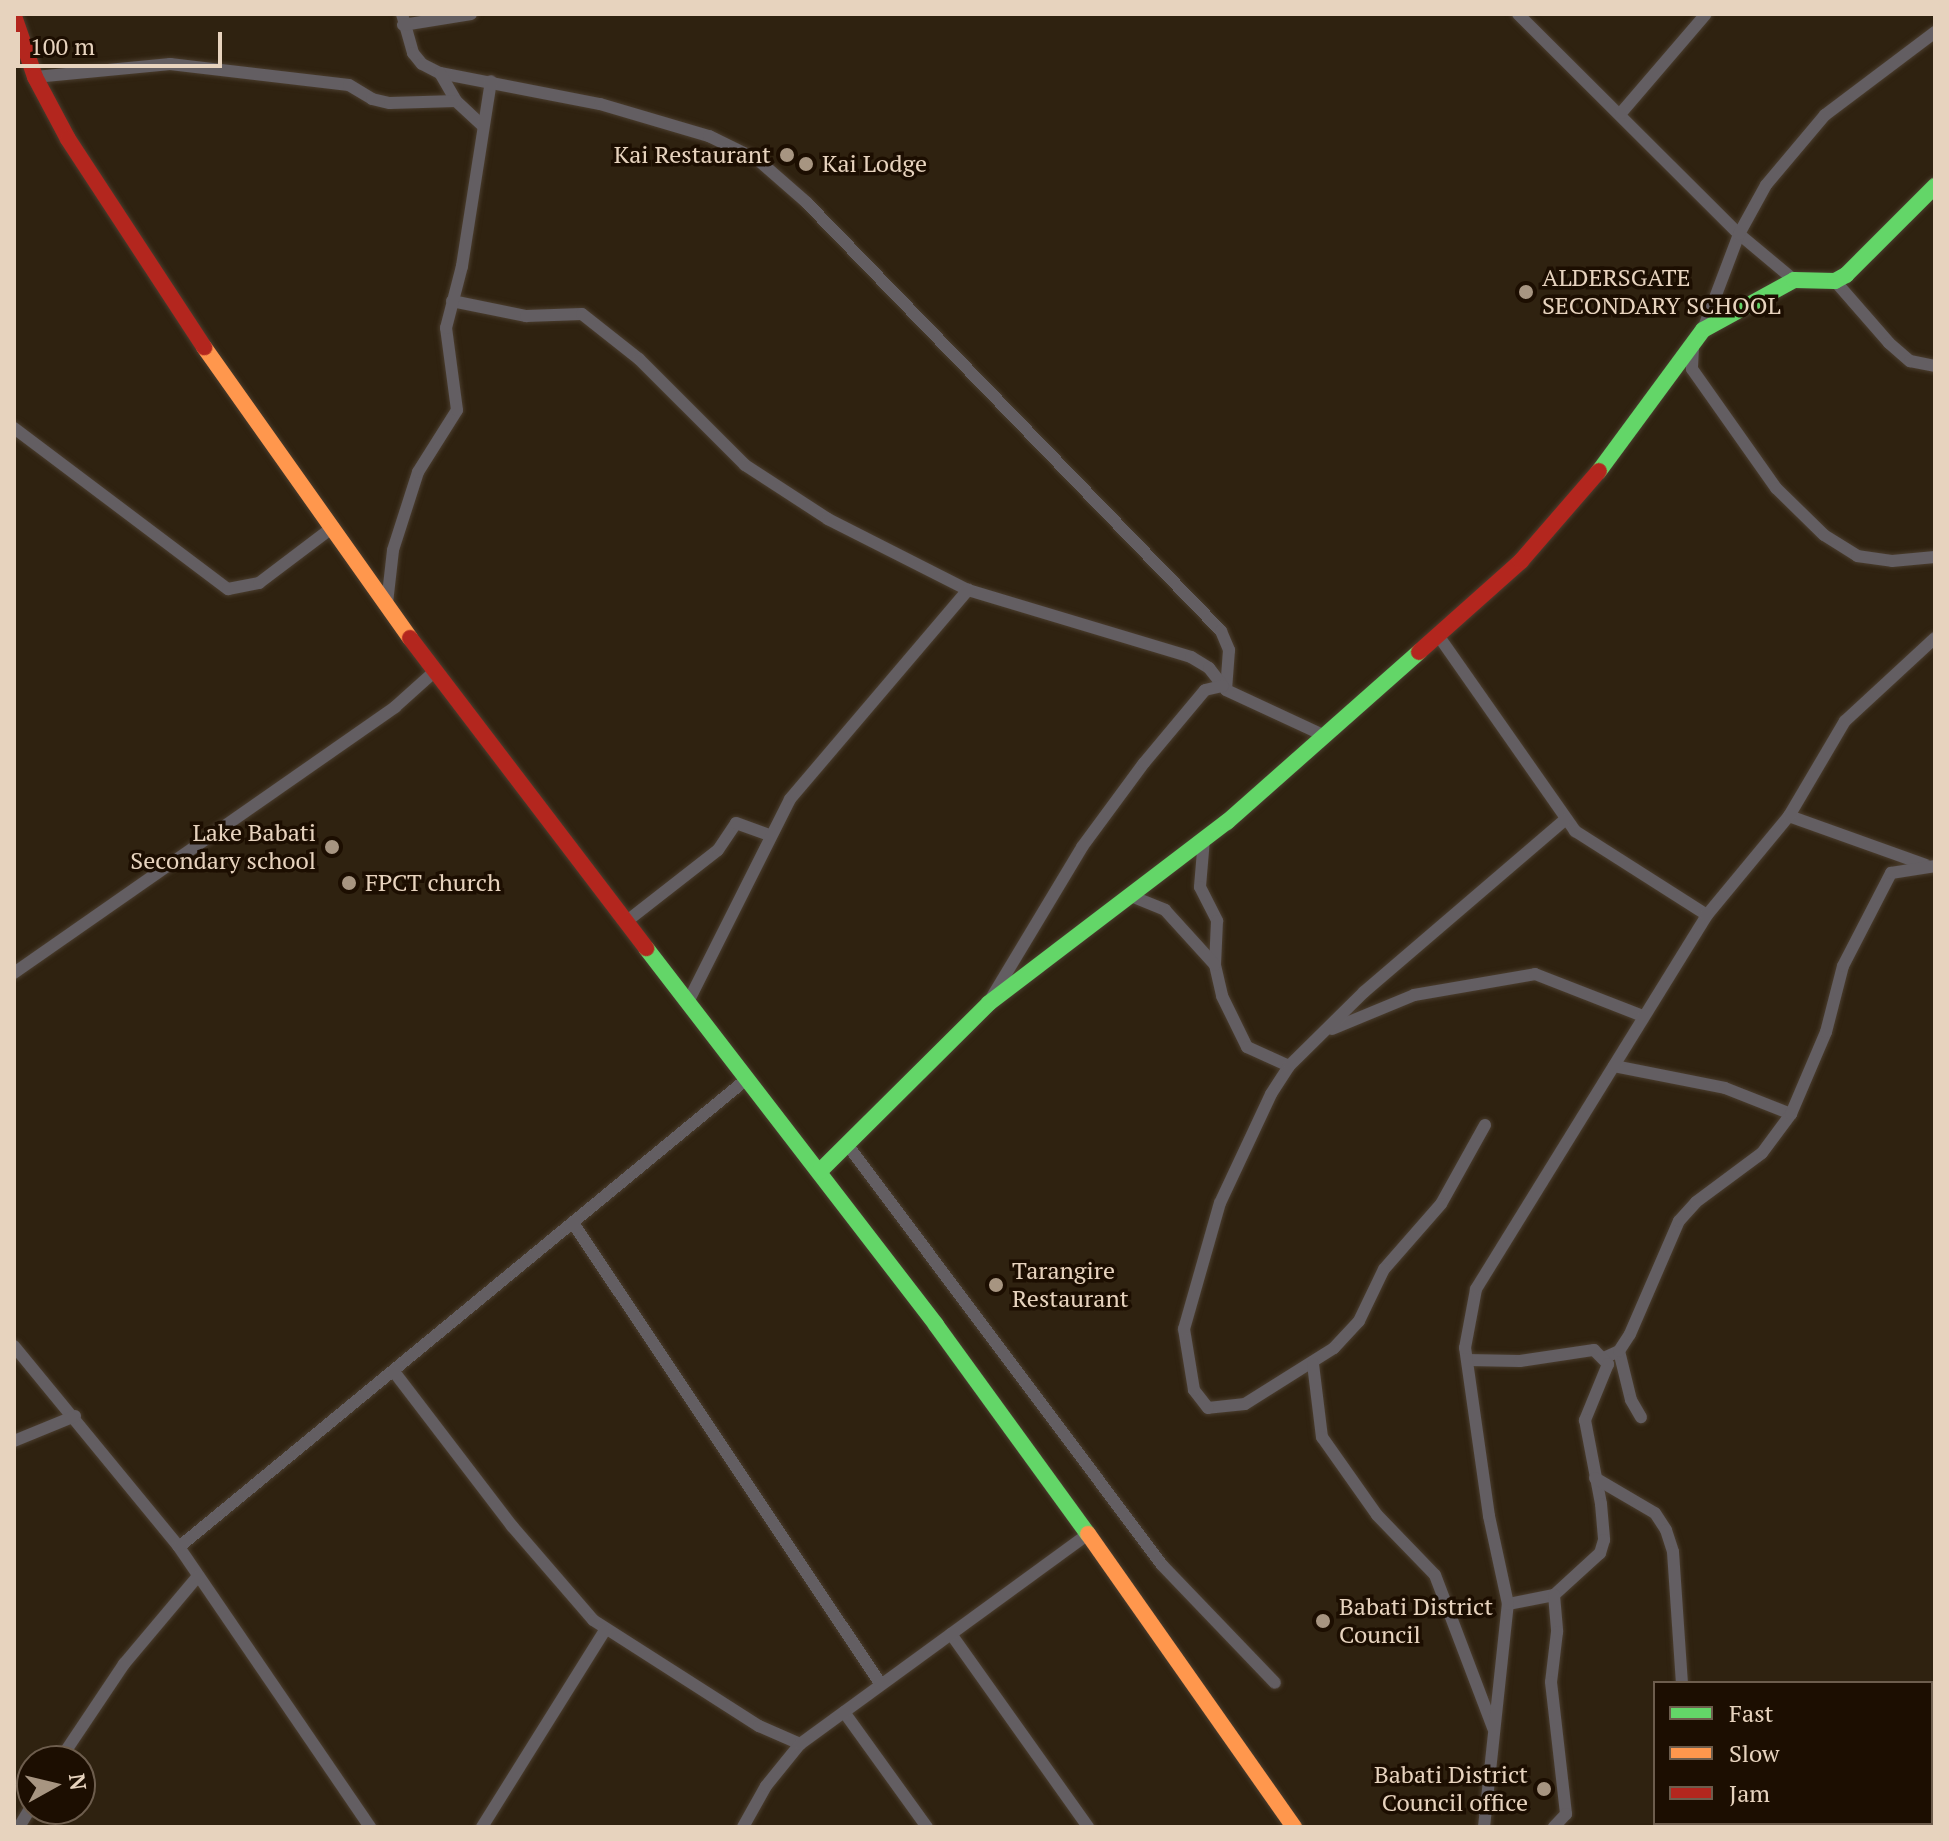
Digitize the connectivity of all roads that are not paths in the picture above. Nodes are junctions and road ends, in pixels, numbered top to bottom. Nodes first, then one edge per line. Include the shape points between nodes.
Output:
1 (471, 14) edge
2 (1518, 14) edge
3 (1706, 14) edge
4 (14, 16) edge
5 (402, 20) edge
6 (1935, 32) edge
7 (440, 73) junction
8 (35, 77) junction
9 (491, 81) junction
10 (456, 101) junction
11 (1621, 113) junction
12 (483, 126) junction
13 (1935, 186) edge
14 (1739, 234) junction
15 (1794, 280) junction
16 (1835, 281) junction
17 (452, 301) junction
18 (1703, 330) junction
19 (1934, 369) edge
20 (14, 428) edge
21 (333, 527) junction
22 (1935, 557) edge
23 (968, 590) junction
24 (386, 606) junction
25 (1440, 638) junction
26 (1935, 638) edge
27 (434, 672) junction
28 (1223, 686) junction
29 (1325, 736) junction
30 (1789, 816) junction
31 (1565, 820) junction
32 (769, 835) junction
33 (1204, 839) junction
34 (1934, 868) edge
35 (1131, 896) junction
36 (1707, 915) junction
37 (627, 921) junction
38 (1215, 965) junction
39 (14, 973) edge
40 (688, 1002) junction
41 (989, 1003) junction
42 (1643, 1016) junction
43 (1320, 1035) junction
44 (1289, 1066) junction
45 (1614, 1066) junction
46 (748, 1078) junction
47 (1791, 1114) junction
48 (1485, 1125) dead end
49 (846, 1143) junction
50 (819, 1172) junction
51 (575, 1226) junction
52 (14, 1346) edge
53 (1619, 1351) junction
54 (1606, 1357) junction
55 (1467, 1360) junction
56 (1313, 1364) junction
57 (395, 1373) junction
58 (75, 1416) junction
59 (1641, 1417) dead end
60 (14, 1441) edge
61 (1595, 1478) junction
62 (1087, 1535) junction
63 (179, 1547) junction
64 (198, 1576) junction
65 (1554, 1595) junction
66 (1508, 1604) junction
67 (605, 1630) junction
68 (951, 1634) junction
69 (1682, 1681) edge
70 (880, 1683) junction
71 (1275, 1683) dead end
72 (844, 1712) junction
73 (1495, 1735) junction
74 (800, 1744) junction
75 (70, 1745) edge
76 (748, 1824) edge
77 (370, 1827) edge
78 (482, 1827) edge
79 (927, 1827) edge
80 (1088, 1827) edge
81 (1294, 1827) edge
82 (1484, 1827) edge
83 (1554, 1827) edge

1 - 5 street
2 - 11 street
3 - 11 street
4 - 8 main road
5 - 7 street via 422,64
6 - 14 street via 1825,115 1766,185
7 - 9 street
7 - 10 street
8 - 10 street via 170,64 349,85 390,103
8 - 21 main road via 138,253
9 - 12 street
9 - 28 street via 682,128 758,160 806,202 1221,631 1229,656
10 - 12 street
11 - 14 street
12 - 17 street
13 - 16 main road via 1859,264
14 - 15 street
14 - 18 street
15 - 16 main road
15 - 18 main road
16 - 19 street via 1889,343 1910,361
17 - 23 street via 526,316 582,314 639,359 745,465 870,543
17 - 24 street via 446,334 457,410 427,451 414,482 393,550
18 - 22 street via 1690,354 1692,369 1776,488 1804,516 1857,556 1892,561
18 - 25 main road via 1582,495
20 - 21 street via 228,589 259,583
21 - 24 main road
23 - 28 street via 1191,657
23 - 32 street via 932,638 820,758
24 - 27 main road
25 - 29 main road
25 - 31 street
26 - 30 street via 1845,721
27 - 37 main road
27 - 39 street via 395,707
28 - 29 street
28 - 41 street via 1210,688 1196,700 1126,787 1082,847
29 - 33 main road
30 - 34 street
30 - 36 street
31 - 36 street via 1598,848
31 - 43 street via 1452,913
32 - 37 street via 736,823 718,850
32 - 40 street
33 - 35 main road
33 - 38 street via 1200,887 1217,921
34 - 47 street via 1894,871 1865,919 1843,966 1813,1071
35 - 38 street via 1165,910
35 - 41 main road
36 - 42 street
37 - 40 main road
38 - 44 street via 1243,1043
40 - 46 main road
41 - 49 main road
42 - 43 street via 1529,975 1414,995
42 - 45 street
43 - 44 street
44 - 56 street via 1220,1203 1184,1329 1194,1390 1208,1408 1245,1404
45 - 47 street via 1725,1088
45 - 55 street via 1476,1289 1467,1313
46 - 50 main road
46 - 51 street
47 - 53 street via 1762,1153 1679,1221
48 - 56 street via 1441,1204 1384,1269 1359,1321
49 - 50 main road
49 - 71 street via 1154,1555
50 - 62 main road
51 - 57 street via 497,1284
51 - 70 street
52 - 58 street
53 - 54 street
53 - 59 street via 1631,1400
54 - 55 street via 1594,1350 1520,1361
54 - 61 street via 1606,1374 1585,1420
55 - 66 street via 1484,1486
56 - 73 street via 1322,1437 1377,1515 1435,1575
57 - 63 street
57 - 67 street via 512,1526
58 - 60 street
58 - 63 street
61 - 65 street via 1604,1524 1600,1553
61 - 69 street via 1655,1513 1666,1530 1673,1552
62 - 68 street
62 - 81 main road
63 - 64 street
64 - 75 street via 124,1664
64 - 77 street
65 - 66 street
65 - 83 street via 1557,1632 1551,1682 1566,1814
66 - 73 street
67 - 74 street via 759,1726
67 - 78 street
68 - 70 street
68 - 80 street
70 - 72 street
72 - 74 street
72 - 79 street
73 - 82 street
74 - 76 street via 766,1786

